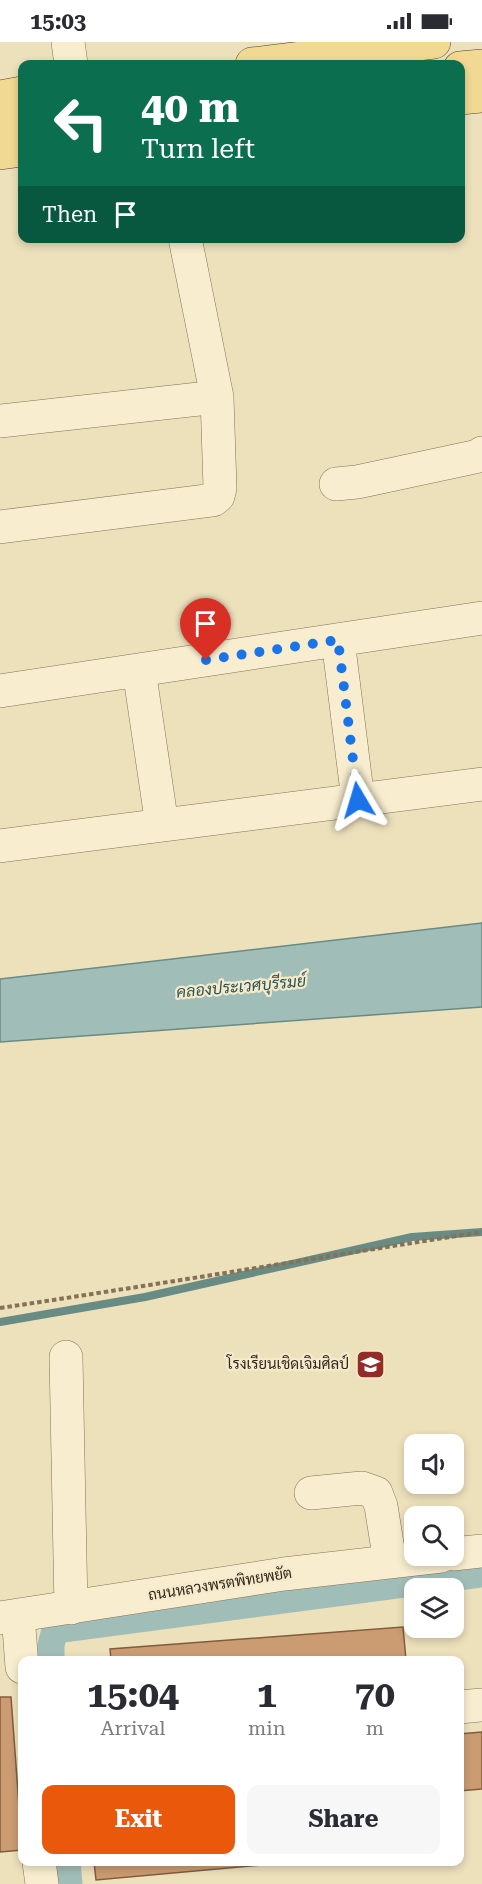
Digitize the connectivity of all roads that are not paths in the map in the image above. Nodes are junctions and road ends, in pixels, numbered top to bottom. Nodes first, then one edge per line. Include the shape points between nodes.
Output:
1 (68, 42) edge
2 (413, 49) edge
3 (70, 60) edge
4 (295, 60) edge
5 (482, 66) edge
6 (465, 68) edge
7 (18, 94) edge
8 (0, 96) edge
9 (482, 96) edge
10 (465, 98) edge
11 (482, 114) edge
12 (465, 116) edge
13 (18, 122) edge
14 (0, 124) edge
15 (18, 151) edge
16 (0, 153) edge
17 (18, 170) edge
18 (0, 172) edge
19 (186, 243) edge
20 (217, 397) junction
21 (0, 421) edge
22 (482, 453) edge
23 (336, 484) dead end
24 (0, 527) edge
25 (482, 618) edge
26 (338, 640) junction
27 (139, 670) junction
28 (0, 691) edge
29 (482, 784) edge
30 (358, 800) junction
31 (162, 825) junction
32 (0, 846) edge
33 (66, 1357) dead end
34 (312, 1493) dead end
35 (482, 1551) edge
36 (464, 1553) edge
37 (404, 1560) edge
38 (390, 1562) junction
39 (71, 1608) junction
40 (9, 1616) edge
41 (19, 1656) edge
42 (482, 1705) edge
43 (464, 1707) edge
44 (40, 1866) edge
45 (42, 1884) edge

1 - 3 street
2 - 4 main road
5 - 6 main road
7 - 8 main road
9 - 10 main road
11 - 12 main road
13 - 14 main road
15 - 16 main road
17 - 18 main road
19 - 20 street
20 - 21 street
20 - 24 street via 220,488 219,496 213,500
22 - 23 street
25 - 26 street
26 - 27 street
26 - 30 street
27 - 28 street
27 - 31 street
29 - 30 street
30 - 31 street
31 - 32 street
33 - 39 street
34 - 38 street via 362,1488 376,1493
35 - 36 street
37 - 38 street, ถนนหลวงพรตพิทยพยัต
38 - 39 street, ถนนหลวงพรตพิทยพยัต via 284,1574
39 - 40 street, ถนนหลวงพรตพิทยพยัต
40 - 41 street
42 - 43 street
44 - 45 street

